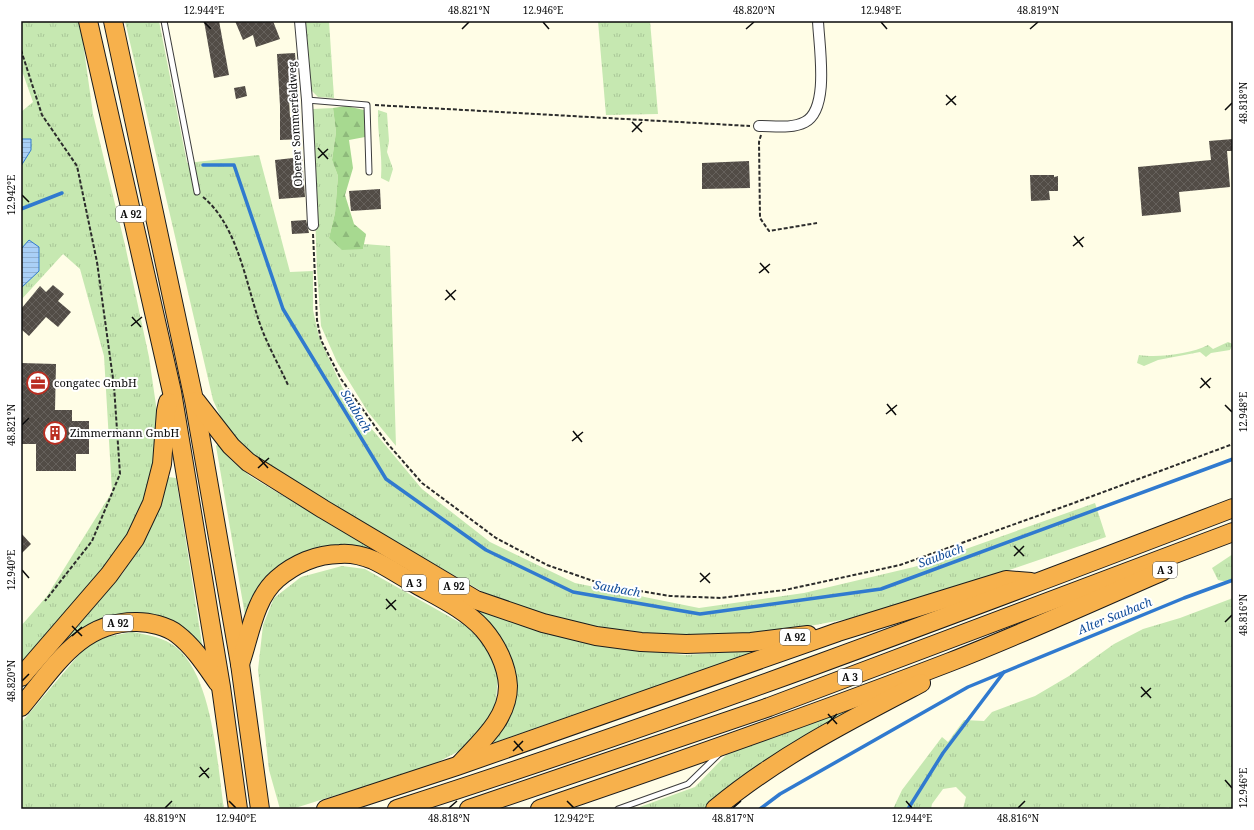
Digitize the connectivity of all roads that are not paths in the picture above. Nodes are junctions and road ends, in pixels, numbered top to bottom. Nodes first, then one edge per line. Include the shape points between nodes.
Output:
1 (88, 21) edge
2 (113, 21) edge
3 (164, 21) edge
4 (300, 21) edge
5 (818, 21) edge
6 (307, 100) junction
7 (759, 126) road end
8 (369, 172) dead end
9 (197, 192) road end
10 (313, 225) road end
11 (172, 392) junction
12 (194, 400) junction
13 (1233, 508) edge
14 (1230, 533) edge
15 (1036, 583) junction
16 (838, 632) junction
17 (951, 662) junction
18 (240, 664) junction
19 (21, 677) edge
20 (221, 687) junction
21 (21, 707) edge
22 (728, 745) junction
23 (457, 766) junction
24 (238, 809) edge
25 (260, 809) edge
26 (326, 809) edge
27 (397, 809) edge
28 (469, 809) edge
29 (540, 809) edge
30 (618, 809) edge
31 (715, 809) edge

1 - 11 highway, A 92
2 - 12 highway, A 92
3 - 9 lane
4 - 6 street, Oberer Sommerfeldweg
5 - 7 street via 821,86 820,102 816,112 805,122 794,126
6 - 8 lane via 368,105
6 - 10 street, Oberer Sommerfeldweg
11 - 19 highway via 166,411 161,470 152,503 135,539 109,575
11 - 20 highway, A 92
12 - 16 highway, A 92 via 231,446 268,476 476,600 523,617 596,636 641,642 751,642
12 - 18 highway, A 92
13 - 15 highway, A 3
14 - 17 highway, A 3 via 1196,557
14 - 28 highway, A 3 via 769,707
15 - 16 highway, A 3 via 1006,580
15 - 27 highway, A 3 via 762,685
16 - 23 highway, A 3
17 - 22 highway, A 3
17 - 31 highway, A 3 via 935,675 797,751 739,789
18 - 23 highway, A 3 via 259,604 276,579 305,561 327,554 352,554 373,560 470,616 492,640 502,659 508,686 502,711 486,737
18 - 25 highway, A 92
20 - 21 highway, A 92 via 188,644 176,633 145,622 130,622 113,624 87,635 72,647
20 - 24 highway, A 92
22 - 29 highway, A 3
22 - 30 lane via 688,784
23 - 26 highway, A 3

